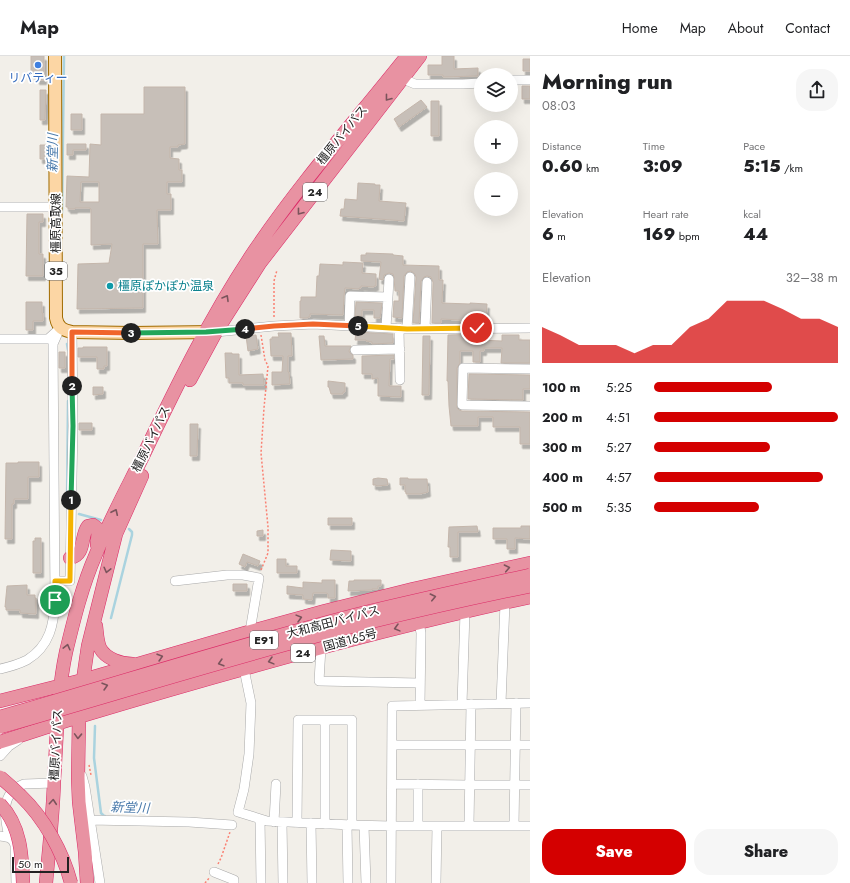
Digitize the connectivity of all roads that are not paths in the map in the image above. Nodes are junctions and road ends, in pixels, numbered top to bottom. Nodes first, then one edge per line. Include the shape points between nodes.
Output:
1 (55, 56) edge
2 (407, 56) edge
3 (420, 56) edge
4 (404, 78) junction
5 (518, 80) edge
6 (530, 80) edge
7 (474, 83) edge
8 (0, 207) edge
9 (55, 207) junction
10 (410, 278) dead end
11 (389, 279) dead end
12 (426, 282) dead end
13 (388, 297) junction
14 (349, 326) junction
15 (386, 327) junction
16 (60, 328) junction
17 (403, 328) junction
18 (530, 328) edge
19 (425, 329) junction
20 (72, 332) junction
21 (211, 332) junction
22 (0, 339) edge
23 (400, 349) junction
24 (355, 350) dead end
25 (530, 369) edge
26 (400, 380) dead end
27 (530, 406) edge
28 (95, 555) junction
29 (70, 558) junction
30 (530, 563) edge
31 (485, 573) junction
32 (530, 575) edge
33 (55, 581) junction
34 (175, 581) dead end
35 (530, 586) edge
36 (413, 589) junction
37 (530, 597) edge
38 (505, 603) junction
39 (492, 606) junction
40 (325, 611) junction
41 (465, 612) junction
42 (95, 618) junction
43 (419, 622) junction
44 (247, 632) junction
45 (322, 648) junction
46 (135, 665) junction
47 (244, 668) junction
48 (0, 669) edge
49 (83, 680) junction
50 (419, 683) junction
51 (60, 686) junction
52 (0, 695) edge
53 (0, 701) edge
54 (516, 703) junction
55 (530, 703) edge
56 (462, 704) junction
57 (471, 704) junction
58 (501, 704) junction
59 (420, 705) junction
60 (0, 713) edge
61 (0, 716) edge
62 (78, 716) junction
63 (57, 717) junction
64 (325, 720) junction
65 (0, 727) edge
66 (33, 731) junction
67 (0, 742) edge
68 (392, 745) junction
69 (470, 745) junction
70 (516, 745) junction
71 (530, 745) edge
72 (0, 756) edge
73 (78, 756) junction
74 (0, 777) edge
75 (54, 783) junction
76 (276, 784) dead end
77 (392, 784) junction
78 (418, 784) junction
79 (515, 784) junction
80 (530, 785) edge
81 (470, 786) junction
82 (0, 804) edge
83 (260, 819) junction
84 (90, 820) junction
85 (418, 821) dead end
86 (278, 822) junction
87 (297, 823) junction
88 (311, 824) junction
89 (325, 824) junction
90 (232, 825) road end
91 (350, 825) junction
92 (364, 826) junction
93 (391, 826) junction
94 (437, 826) junction
95 (469, 826) junction
96 (514, 826) junction
97 (530, 826) edge
98 (4, 837) edge
99 (85, 852) junction
100 (214, 872) road end
101 (16, 883) edge
102 (23, 883) edge
103 (46, 883) edge
104 (71, 883) edge
105 (87, 883) edge
106 (92, 883) edge
107 (100, 883) edge
108 (234, 883) edge
109 (261, 883) edge
110 (283, 883) edge
111 (312, 883) edge
112 (348, 883) edge
113 (366, 883) edge
114 (391, 883) edge
115 (436, 883) edge

1 - 9 main road, 橿原高取線 / 35
21 -> 2 highway, 橿原バイパス / 24 via 235,282 280,214
3 - 4 highway, 橿原バイパス / 24
4 - 7 street via 415,84
4 -> 21 highway, 橿原バイパス / 24 via 260,264
5 - 6 street
8 - 9 street
9 - 16 main road, 橿原高取線 / 35 via 56,318
10 - 17 street
11 - 13 street
12 - 19 street
13 - 14 street via 350,296
13 - 15 street
14 - 15 street
14 - 21 street via 313,324
15 - 17 street
16 - 20 main road
16 - 22 street via 48,339
16 - 33 street via 53,344
17 - 19 street
17 - 23 street
18 - 19 street
20 - 21 main road
20 - 29 street
28 -> 21 highway, 橿原バイパス / 24 via 192,357
21 -> 42 highway, 橿原バイパス / 24 via 116,534
23 - 24 street
23 - 26 street
25 - 27 street via 463,368 462,397 462,405
28 - 29 highway via 98,530 93,525 86,528 80,551
51 -> 28 highway, 橿原バイパス / 24 via 79,598
29 - 33 street via 70,581
31 -> 30 highway
31 - 36 highway
31 - 39 street
61 -> 32 highway, 大和高田バイパス / E91, bridge via 324,624
33 - 48 street via 53,625 44,646 26,660
34 - 44 street via 227,575 259,578
35 -> 65 highway, 大和高田バイパス / E91, bridge via 321,635
36 - 40 highway
36 - 43 street
37 - 38 highway, 国道165号 / 24
38 - 39 highway, 国道165号 / 24
38 - 58 street
39 - 41 highway, 国道165号 / 24
44 -> 40 highway
40 - 45 street
41 - 43 highway, 国道165号 / 24
41 - 56 street
42 - 46 highway via 98,642 106,656
42 - 49 highway, 橿原バイパス / 24
43 -> 45 highway, 国道165号 / 24
43 - 50 street
46 -> 44 highway
44 - 47 street
45 -> 47 highway, 国道165号 / 24
45 - 50 street via 319,681
46 - 49 highway
47 - 62 highway, 国道165号 / 24
47 - 83 street via 251,703 249,754 238,812
49 - 51 highway
49 - 62 highway, 橿原バイパス / 24
50 - 59 street
51 - 52 highway
51 - 53 highway
51 - 63 highway, 橿原バイパス / 24
54 - 55 street
54 - 58 street
54 - 70 street
56 - 57 street
56 - 59 street
57 - 58 street
57 - 69 street
59 - 68 street via 392,706
60 - 63 highway
62 - 63 highway, 24
62 -> 73 highway, 橿原バイパス / 24
63 - 66 highway, 24
63 - 75 highway, 橿原バイパス / 24
64 - 87 street via 298,720
64 - 89 street
64 - 91 street via 352,720
66 - 67 highway, 24
66 - 72 street
68 - 69 street
68 - 77 street
69 - 70 street
69 - 81 street
70 - 71 street
70 - 79 street
73 - 84 street
73 - 99 highway, 橿原バイパス / 24 via 79,802
74 - 104 highway, bridge via 34,810 47,828 61,855
75 - 98 street via 24,784 10,792 4,807
103 -> 75 highway, 橿原バイパス / 24
76 - 86 street
77 - 78 street
77 - 93 street
78 - 81 street
78 - 85 street
79 - 80 street
79 - 81 street
79 - 96 street
81 - 95 street
82 - 102 highway, bridge via 15,826 20,841
83 - 86 street
83 - 109 street
84 - 90 street
84 - 107 street
86 - 87 street
86 - 110 street
87 - 88 street
88 - 89 street
88 - 111 street
89 - 91 street
91 - 92 street
91 - 112 street
92 - 93 street
92 - 113 street
93 - 94 street
93 - 114 street
94 - 95 street
94 - 115 street
95 - 96 street
96 - 97 street
98 - 101 street via 14,841
99 - 105 highway, 橿原バイパス
99 - 106 main road
100 - 108 street via 234,880

